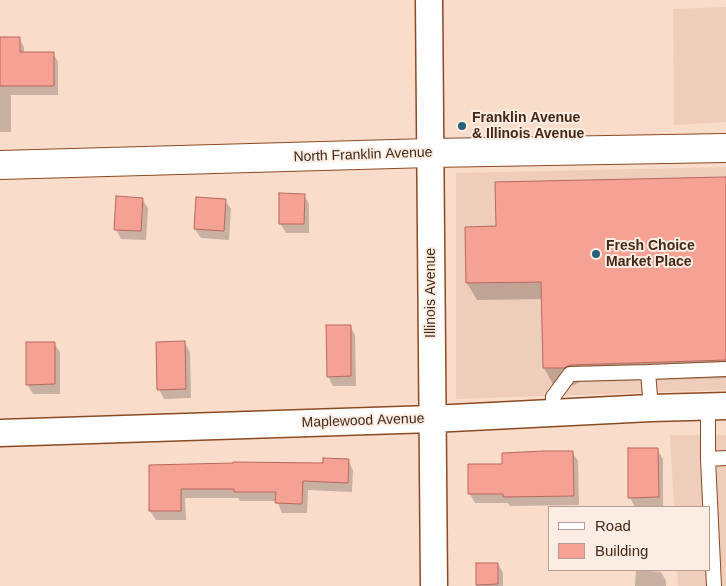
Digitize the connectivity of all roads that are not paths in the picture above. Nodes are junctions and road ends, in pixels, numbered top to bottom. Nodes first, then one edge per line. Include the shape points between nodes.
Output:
1 (429, 0) edge
2 (726, 148) edge
3 (430, 153) junction
4 (0, 164) edge
5 (726, 369) edge
6 (648, 372) junction
7 (717, 406) edge
8 (651, 408) junction
9 (553, 413) junction
10 (432, 419) junction
11 (0, 433) edge
12 (726, 458) edge
13 (708, 459) junction
14 (710, 506) edge
15 (711, 522) edge
16 (434, 586) edge
17 (714, 586) edge

1 - 3 street, Illinois Avenue
2 - 3 street, North Franklin Avenue
3 - 4 street, North Franklin Avenue
3 - 10 street, Illinois Avenue
5 - 6 lane
6 - 8 lane
6 - 9 lane via 570,374 553,397
7 - 8 street, Maplewood Avenue
7 - 13 lane
8 - 9 street, Maplewood Avenue
9 - 10 street, Maplewood Avenue
10 - 11 street, Maplewood Avenue
10 - 16 street, Illinois Avenue
12 - 13 lane
13 - 14 lane
15 - 17 lane

